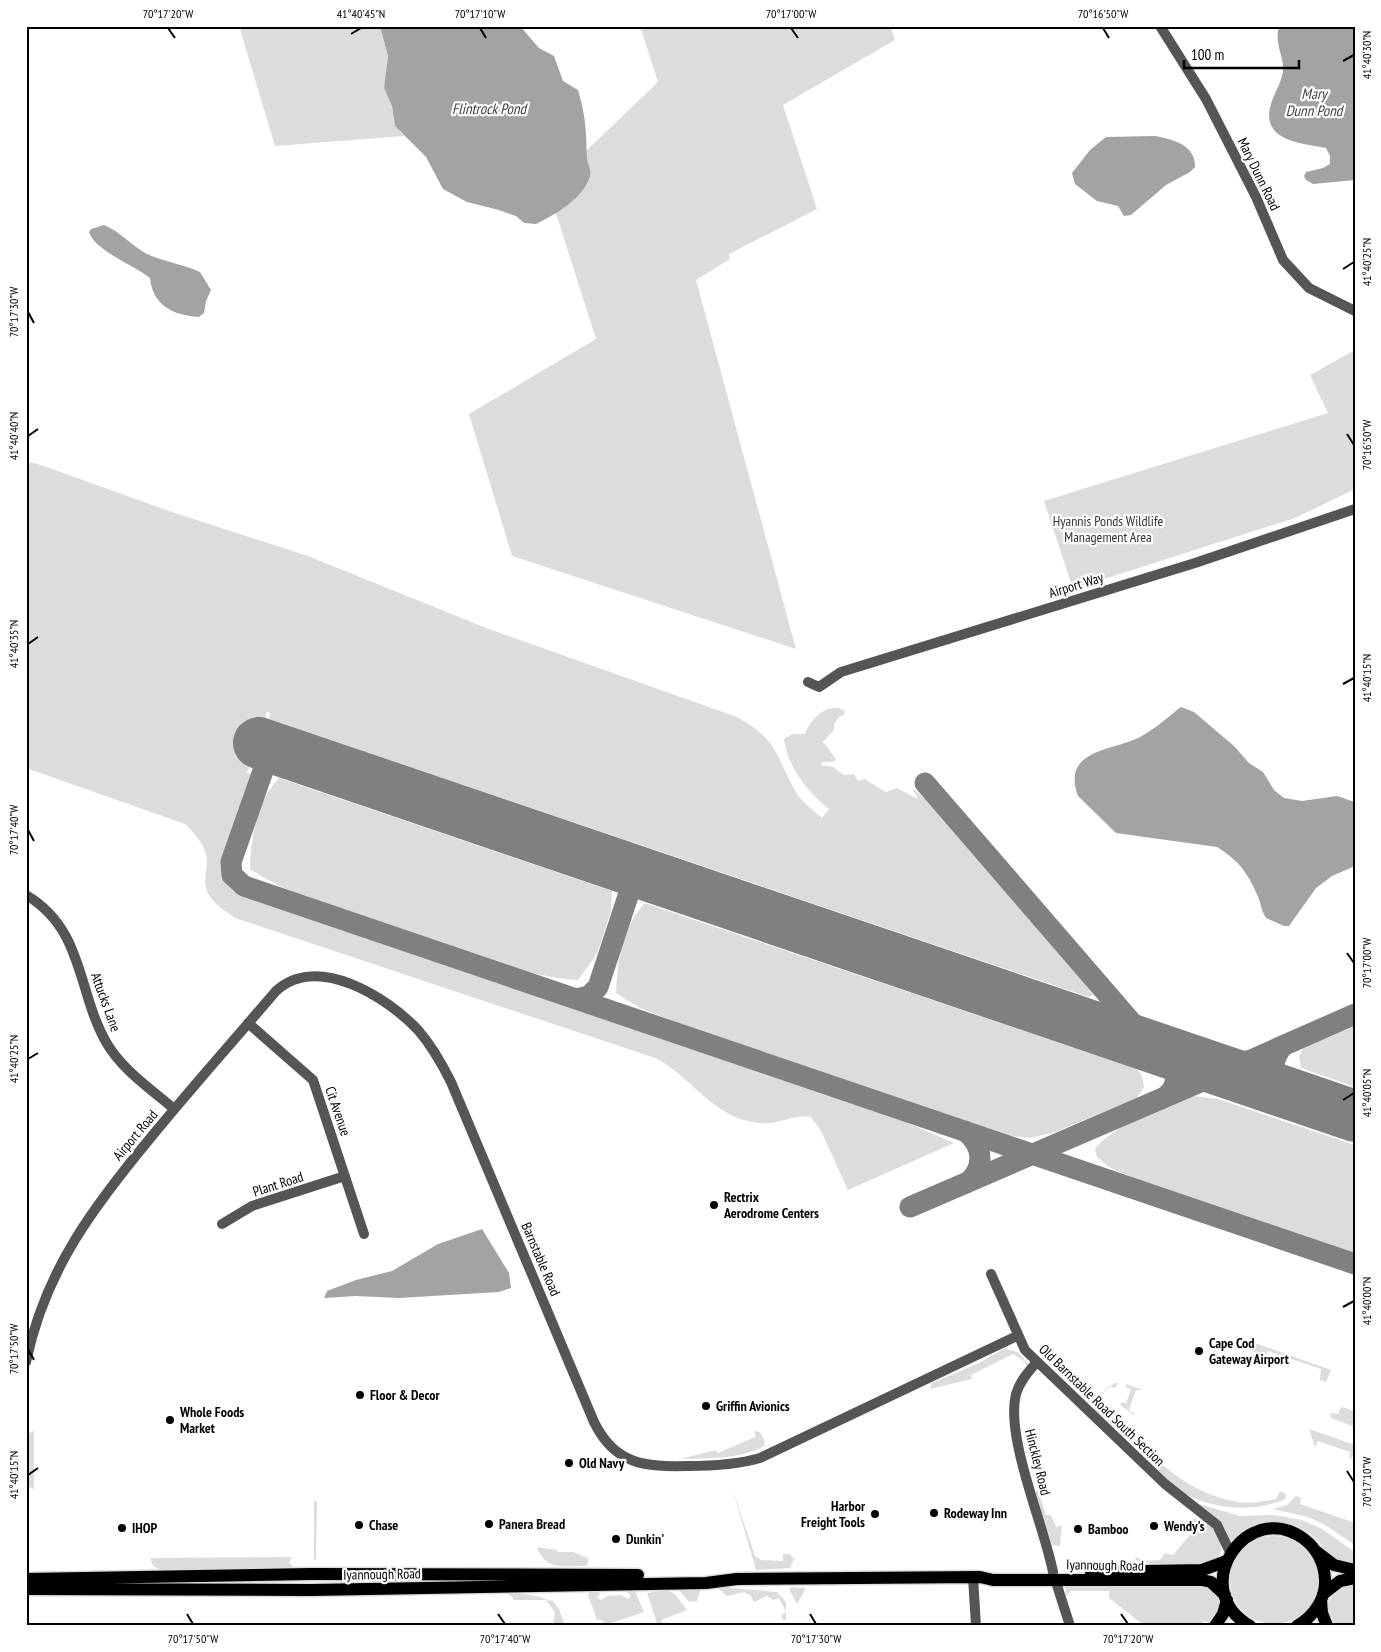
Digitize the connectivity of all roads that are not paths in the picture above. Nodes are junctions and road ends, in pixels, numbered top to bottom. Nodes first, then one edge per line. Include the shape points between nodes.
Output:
1 (1160, 26) edge
2 (1355, 311) edge
3 (1355, 509) edge
4 (808, 682) dead end
5 (26, 895) edge
6 (321, 976) joint
7 (248, 1023) junction
8 (174, 1109) junction
9 (345, 1176) junction
10 (222, 1224) dead end
11 (364, 1234) dead end
12 (991, 1274) dead end
13 (1017, 1336) junction
14 (26, 1362) edge
15 (1037, 1362) junction
16 (1316, 1551) junction
17 (1229, 1557) junction
18 (1355, 1570) edge
19 (1054, 1576) junction
20 (977, 1577) junction
21 (738, 1578) junction
22 (1355, 1578) edge
23 (26, 1579) edge
24 (26, 1589) edge
25 (1226, 1597) junction
26 (1322, 1597) junction
27 (976, 1626) edge
28 (1070, 1626) edge
29 (1215, 1626) edge
30 (1234, 1626) edge
31 (1250, 1626) edge
32 (1297, 1626) edge
33 (1327, 1626) edge

1 - 2 street, Mary Dunn Road via 1206,98 1256,197 1283,260 1309,288
3 - 4 street, Airport Way via 1196,563 841,672 819,687
5 - 8 street, Attucks Lane via 52,915 67,937 99,1027 112,1052
6 - 7 street, Airport Road via 301,976 283,984
6 - 13 street, Barnstable Road via 352,986 390,1006 418,1031 438,1056 590,1413 608,1444 634,1462 661,1467 746,1462 774,1452
7 - 8 street, Airport Road
7 - 9 street, Cit Avenue via 313,1080
8 - 14 street, Airport Road via 108,1190 73,1240 47,1292
9 - 10 street, Plant Road via 252,1206
9 - 11 street, Cit Avenue
12 - 13 street, Old Barnstable Road South Section
13 - 15 street, Old Barnstable Road South Section
15 - 17 street, Old Barnstable Road South Section via 1165,1484 1217,1525
15 - 19 street, Hinckley Road via 1021,1381 1014,1414 1017,1440
16 - 17 main road via 1299,1536 1271,1530 1249,1536
16 - 18 main road via 1334,1565
16 - 26 main road via 1324,1572
17 - 19 main road, Iyannough Road via 1202,1570
17 - 25 main road via 1223,1578
19 - 20 main road, Iyannough Road via 993,1580
19 - 25 main road, Iyannough Road via 1202,1580 1211,1582
19 - 28 street, Hinckley Road
20 - 21 main road, Iyannough Road
20 - 27 street
21 - 23 main road, Iyannough Road via 438,1573
21 - 24 main road, Iyannough Road via 706,1583 500,1588
22 - 26 main road via 1340,1581
25 - 29 main road via 1223,1614
25 - 31 main road, Iyannough Road via 1236,1615
26 - 32 main road via 1312,1614
26 - 33 main road via 1322,1613
30 - 31 main road

